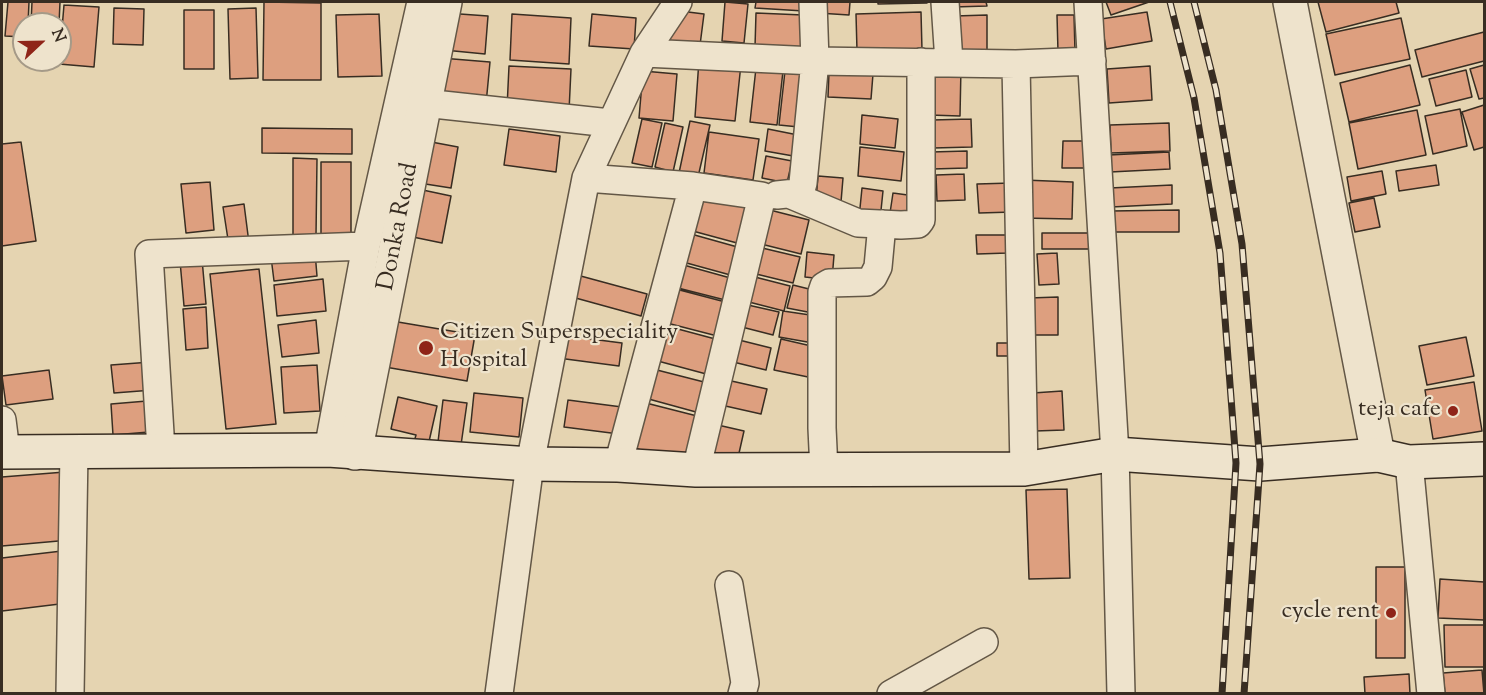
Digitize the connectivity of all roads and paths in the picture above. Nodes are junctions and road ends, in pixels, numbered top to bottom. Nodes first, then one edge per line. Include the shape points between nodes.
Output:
1 (421, 2) edge
2 (445, 2) edge
3 (678, 2) edge
4 (813, 2) edge
5 (945, 2) edge
6 (1088, 2) edge
7 (1290, 2) edge
8 (644, 53) junction
9 (815, 61) junction
10 (1092, 61) junction
11 (921, 62) junction
12 (949, 62) junction
13 (1016, 64) junction
14 (424, 103) junction
15 (610, 123) junction
16 (586, 178) junction
17 (693, 186) junction
18 (789, 195) junction
19 (762, 196) junction
20 (882, 224) junction
21 (366, 246) junction
22 (3, 441) edge
23 (161, 450) junction
24 (74, 451) junction
25 (342, 452) junction
26 (1115, 454) junction
27 (1378, 455) junction
28 (1485, 459) edge
29 (1409, 462) junction
30 (530, 464) junction
31 (618, 465) junction
32 (1024, 469) junction
33 (696, 470) junction
34 (824, 470) junction
35 (729, 585) dead end
36 (984, 642) dead end
37 (70, 693) edge
38 (499, 693) edge
39 (742, 693) edge
40 (891, 693) edge
41 (1121, 693) edge
42 (1431, 693) edge

1 - 21 street, Donka Road
2 - 14 main road, Donka Road
3 - 8 street
4 - 9 street
5 - 12 street
6 - 10 street
7 - 27 main road
8 - 9 street
8 - 15 street
9 - 11 street
9 - 18 street via 803,183 801,190
10 - 13 street
10 - 26 street
11 - 12 street
11 - 20 street via 921,220 913,226
12 - 13 street
13 - 32 street
14 - 15 street
14 - 25 main road, Donka Road
15 - 16 street
16 - 17 street
16 - 30 street
17 - 19 street
17 - 31 street
18 - 19 street
18 - 20 street via 858,223
19 - 33 street
20 - 34 street via 878,267 873,277 867,282 829,283 822,292
21 - 23 street via 149,254
21 - 25 street, Donka Road
22 - 24 main road
23 - 24 main road
23 - 25 main road
24 - 37 street
25 - 30 main road
26 - 27 main road via 1260,464
26 - 32 main road
26 - 41 street
27 - 29 main road
28 - 29 main road
29 - 42 street
30 - 31 main road
30 - 38 street
31 - 33 main road
32 - 34 main road
33 - 34 main road
35 - 39 street via 745,683
36 - 40 street

